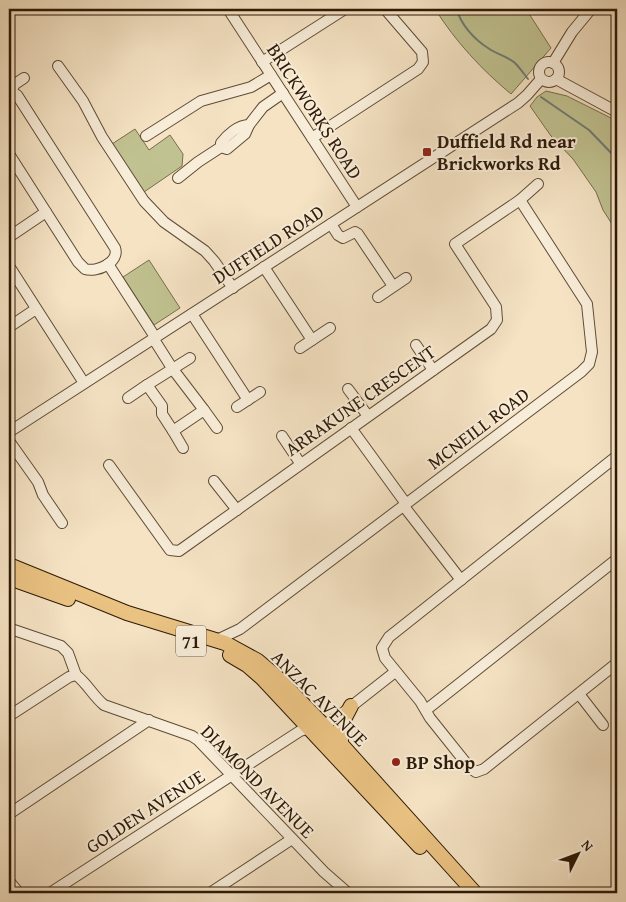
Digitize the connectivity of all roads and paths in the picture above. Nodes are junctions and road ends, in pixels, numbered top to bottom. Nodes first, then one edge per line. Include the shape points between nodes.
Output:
1 (228, 9) edge
2 (345, 9) edge
3 (385, 9) edge
4 (591, 9) edge
5 (262, 62) junction
6 (553, 63) junction
7 (58, 66) dead end
8 (271, 75) junction
9 (24, 78) dead end
10 (556, 79) junction
11 (542, 80) junction
12 (10, 91) edge
13 (284, 95) junction
14 (617, 112) edge
15 (146, 136) dead end
16 (312, 138) junction
17 (9, 154) edge
18 (178, 178) dead end
19 (538, 184) dead end
20 (520, 200) junction
21 (357, 207) junction
22 (46, 212) junction
23 (344, 215) junction
24 (331, 224) junction
25 (355, 232) junction
26 (9, 237) edge
27 (108, 264) junction
28 (9, 266) edge
29 (264, 267) junction
30 (406, 278) dead end
31 (393, 286) junction
32 (233, 288) junction
33 (378, 296) dead end
34 (36, 309) junction
35 (192, 314) junction
36 (9, 327) edge
37 (330, 328) dead end
38 (154, 338) junction
39 (312, 340) junction
40 (416, 345) dead end
41 (300, 348) dead end
42 (190, 358) dead end
43 (172, 368) junction
44 (433, 370) junction
45 (84, 383) junction
46 (148, 385) junction
47 (348, 389) dead end
48 (260, 392) dead end
49 (128, 398) dead end
50 (248, 400) junction
51 (237, 407) dead end
52 (204, 410) junction
53 (368, 416) junction
54 (217, 428) dead end
55 (351, 428) junction
56 (173, 431) junction
57 (9, 432) edge
58 (282, 436) dead end
59 (9, 441) edge
60 (183, 448) dead end
61 (617, 456) edge
62 (300, 463) junction
63 (110, 464) dead end
64 (214, 480) dead end
65 (405, 505) junction
66 (237, 510) junction
67 (62, 523) dead end
68 (617, 560) edge
69 (9, 565) edge
70 (9, 578) edge
71 (461, 580) junction
72 (240, 629) junction
73 (9, 630) edge
74 (217, 640) junction
75 (239, 649) junction
76 (617, 663) edge
77 (395, 672) junction
78 (76, 675) junction
79 (578, 694) junction
80 (351, 706) junction
81 (426, 710) junction
82 (9, 716) edge
83 (149, 720) junction
84 (603, 725) dead end
85 (316, 726) junction
86 (341, 745) junction
87 (232, 776) junction
88 (9, 814) edge
89 (292, 839) junction
90 (9, 881) edge
91 (19, 893) edge
92 (50, 893) edge
93 (210, 893) edge
94 (348, 893) edge
95 (463, 893) edge
96 (475, 893) edge

1 - 5 street, BRICKWORKS ROAD
2 - 5 street
3 - 16 street via 422,52 423,62 418,69
4 - 6 street
5 - 8 street, BRICKWORKS ROAD
6 - 10 street via 558,70
6 - 11 street via 540,67
7 - 32 street via 144,201 164,222 205,251
8 - 13 street, BRICKWORKS ROAD
8 - 15 street via 251,87 201,101
9 - 12 street
10 - 11 street
10 - 14 street
11 - 21 street, DUFFIELD ROAD via 523,99
12 - 27 street via 18,97 115,248 115,257
13 - 16 street, BRICKWORKS ROAD
13 - 18 street via 263,107 249,125 241,126 227,136 221,147
16 - 21 street, BRICKWORKS ROAD
17 - 22 street
19 - 20 street, ARRAKUNE CRESCENT
20 - 44 street, ARRAKUNE CRESCENT via 455,244 496,308 497,320 491,328
20 - 65 street, MCNEILL ROAD via 586,304 592,358 581,372
21 - 23 street, DUFFIELD ROAD
22 - 26 street
22 - 27 street via 82,267 92,271
23 - 24 street, DUFFIELD ROAD
23 - 25 street
24 - 25 street via 343,238
24 - 29 street, DUFFIELD ROAD
25 - 31 street
27 - 38 street
28 - 34 street
29 - 32 street, DUFFIELD ROAD
29 - 39 street
30 - 31 street
31 - 33 street
32 - 35 street, DUFFIELD ROAD
34 - 36 street
34 - 45 street
35 - 38 street, DUFFIELD ROAD
35 - 50 street
37 - 39 street
38 - 43 street
38 - 45 street, DUFFIELD ROAD
39 - 41 street
40 - 44 street
42 - 43 street
43 - 46 street
43 - 52 street
44 - 53 street, ARRAKUNE CRESCENT
45 - 57 street, DUFFIELD ROAD
46 - 49 street
46 - 56 street
47 - 53 street
48 - 50 street
50 - 51 street
52 - 54 street
52 - 56 street
53 - 55 street, ARRAKUNE CRESCENT
55 - 62 street, ARRAKUNE CRESCENT
55 - 65 street
56 - 60 street
58 - 62 street
59 - 67 street
61 - 71 street
62 - 66 street, ARRAKUNE CRESCENT
63 - 66 street, ARRAKUNE CRESCENT via 170,550 179,551
64 - 66 street
65 - 71 street
65 - 72 street, MCNEILL ROAD
68 - 81 street
69 - 74 highway, ANZAC AVENUE / 71 via 127,613
70 - 85 highway, ANZAC AVENUE / 71 via 229,654 254,671
71 - 77 street via 389,637 382,653
72 - 74 street, MCNEILL ROAD
72 - 75 street
73 - 78 street via 61,646 68,653
74 - 75 highway, ANZAC AVENUE / 71
75 - 85 highway, ANZAC AVENUE / 71 via 268,668
76 - 79 street
77 - 80 street, GOLDEN AVENUE
77 - 81 street
78 - 82 street via 69,676
78 - 83 street, DIAMOND AVENUE via 104,705
79 - 81 street via 476,772
79 - 84 street
80 - 85 street, GOLDEN AVENUE via 339,716
80 - 86 highway via 340,730
83 - 87 street, DIAMOND AVENUE via 198,740
83 - 88 street
85 - 86 highway, ANZAC AVENUE / 71
85 - 87 street, GOLDEN AVENUE via 300,731
85 - 95 highway, ANZAC AVENUE / 71
86 - 96 highway, ANZAC AVENUE / 71
87 - 89 street, DIAMOND AVENUE
87 - 92 street, GOLDEN AVENUE
89 - 93 street
89 - 94 street, DIAMOND AVENUE
90 - 91 street

